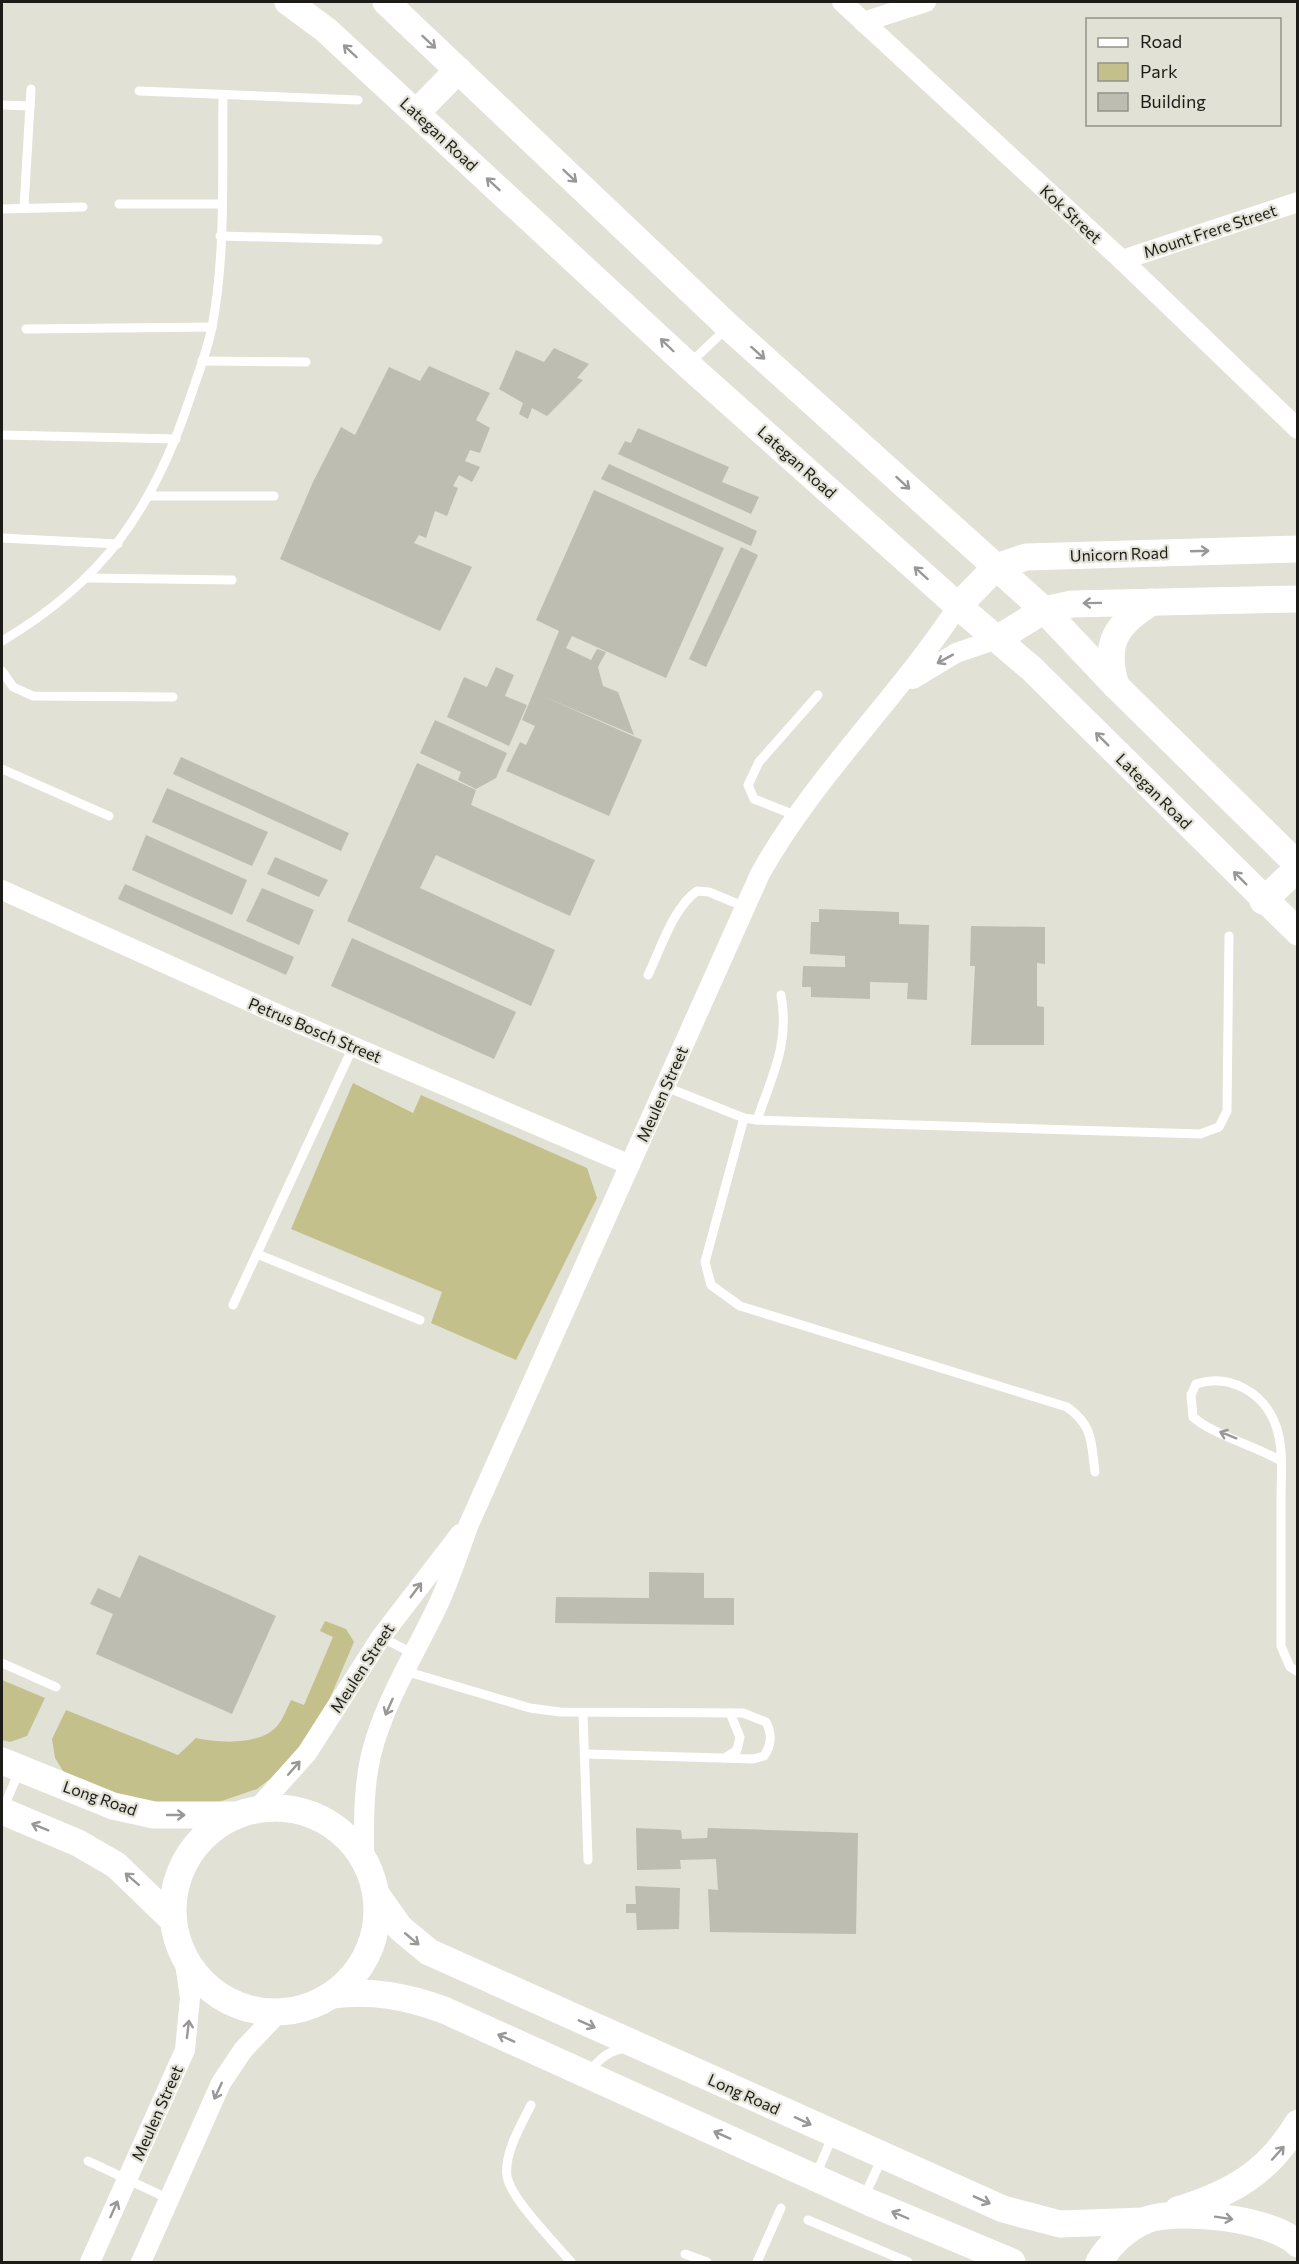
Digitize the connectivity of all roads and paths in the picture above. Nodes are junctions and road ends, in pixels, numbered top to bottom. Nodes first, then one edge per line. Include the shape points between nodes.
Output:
1 (288, 2) edge
2 (386, 2) edge
3 (842, 2) edge
4 (926, 2) edge
5 (863, 22) junction
6 (458, 70) junction
7 (31, 89) dead end
8 (139, 91) dead end
9 (223, 96) junction
10 (358, 100) dead end
11 (2, 105) edge
12 (30, 106) junction
13 (416, 113) junction
14 (1298, 202) edge
15 (119, 204) dead end
16 (221, 204) junction
17 (24, 207) junction
18 (83, 207) dead end
19 (2, 209) edge
20 (220, 236) junction
21 (378, 240) dead end
22 (1122, 260) junction
23 (212, 327) junction
24 (729, 327) junction
25 (26, 329) dead end
26 (202, 361) junction
27 (306, 362) dead end
28 (688, 365) junction
29 (1298, 429) edge
30 (2, 435) edge
31 (176, 439) junction
32 (149, 496) junction
33 (274, 496) dead end
34 (2, 538) edge
35 (117, 544) junction
36 (1298, 549) edge
37 (996, 567) junction
38 (88, 578) junction
39 (232, 579) dead end
40 (1298, 599) edge
41 (1152, 602) junction
42 (958, 606) junction
43 (1044, 610) junction
44 (997, 639) junction
45 (2, 641) edge
46 (2, 671) edge
47 (1116, 686) junction
48 (898, 689) junction
49 (818, 695) dead end
50 (173, 697) dead end
51 (2, 769) edge
52 (109, 816) dead end
53 (796, 816) junction
54 (1298, 867) edge
55 (2, 891) edge
56 (1263, 900) junction
57 (745, 907) junction
58 (1298, 933) edge
59 (1229, 936) dead end
60 (648, 975) dead end
61 (780, 995) dead end
62 (353, 1047) junction
63 (666, 1087) junction
64 (744, 1118) junction
65 (757, 1120) junction
66 (630, 1165) junction
67 (257, 1254) junction
68 (233, 1305) dead end
69 (420, 1320) dead end
70 (1281, 1461) junction
71 (1095, 1472) dead end
72 (469, 1524) junction
73 (381, 1637) junction
74 (409, 1662) junction
75 (2, 1663) edge
76 (1298, 1672) edge
77 (56, 1688) dead end
78 (583, 1713) junction
79 (730, 1713) junction
80 (586, 1754) junction
81 (725, 1758) junction
82 (11, 1765) edge
83 (2, 1811) edge
84 (247, 1813) junction
85 (364, 1860) junction
86 (588, 1860) dead end
87 (376, 1894) junction
88 (173, 1920) junction
89 (184, 1956) junction
90 (332, 1995) junction
91 (279, 2012) junction
92 (640, 2048) junction
93 (588, 2074) junction
94 (531, 2105) dead end
95 (1298, 2123) edge
96 (833, 2135) junction
97 (883, 2156) junction
98 (88, 2161) dead end
99 (816, 2177) junction
100 (128, 2180) junction
101 (169, 2199) junction
102 (863, 2199) junction
103 (781, 2208) dead end
104 (808, 2220) dead end
105 (1149, 2220) junction
106 (1298, 2244) edge
107 (685, 2254) dead end
108 (90, 2262) edge
109 (141, 2262) edge
110 (571, 2262) edge
111 (707, 2262) edge
112 (757, 2262) edge
113 (908, 2262) edge
114 (1012, 2262) edge
115 (1099, 2262) edge

13 -> 1 street, Lategan Road via 326,30
2 -> 6 street
3 - 5 street, Kok Street
4 - 5 street
5 - 22 street, Kok Street
6 - 13 street
6 -> 24 street
7 - 12 lane
8 - 9 lane
9 - 10 lane
9 - 16 lane
11 - 12 lane
12 - 17 lane
28 -> 13 street, Lategan Road
14 - 22 street, Mount Frere Street
15 - 16 lane
16 - 20 lane
17 - 18 lane
17 - 19 lane
20 - 21 lane
20 - 23 lane
22 - 29 street, Kok Street
23 - 25 lane
23 - 26 lane
24 - 28 lane
24 -> 37 street
26 - 27 lane
26 - 31 lane
42 -> 28 street, Lategan Road
30 - 31 lane
31 - 32 lane
32 - 33 lane
32 - 35 lane
34 - 35 lane
35 - 38 lane
37 -> 36 street, Unicorn Road via 1026,556
37 - 42 street, Unicorn Road
37 - 43 street
38 - 39 lane
38 - 45 lane via 42,617
40 - 41 street
41 -> 43 street via 1072,604
41 - 47 street via 1128,616 1113,640 1111,669
42 - 44 street, Lategan Road
42 - 48 street, Meulen Street
43 - 44 street
43 - 47 street
44 -> 48 street, Meulen Street via 956,653
56 -> 44 street, Lategan Road via 1032,669
46 - 50 lane via 13,687 33,696
47 - 54 street
48 - 53 street, Meulen Street
49 - 53 lane via 759,762 748,785 754,799
51 - 52 lane
53 - 57 street, Meulen Street via 779,840
54 - 56 street
55 - 62 street, Petrus Bosch Street
56 - 58 street, Lategan Road
57 - 60 lane via 702,890 689,897
57 - 63 street, Meulen Street
59 - 65 lane via 1227,1111 1219,1127 1200,1134
61 - 65 lane via 784,1033 780,1056
62 - 66 street, Petrus Bosch Street
62 - 67 lane
63 - 64 lane
63 - 66 street, Meulen Street
64 - 65 lane
64 - 71 lane via 705,1262 711,1284 740,1305 1067,1407 1088,1427
66 - 72 street, Meulen Street
67 - 68 lane
67 - 69 lane
70 -> 70 lane via 1193,1417 1191,1395 1196,1384 1224,1380 1241,1385 1260,1400 1277,1427
70 - 76 lane via 1281,1646 1290,1667
73 -> 72 street, Meulen Street
72 - 74 street, Meulen Street via 438,1605
73 - 74 lane
84 -> 73 street, Meulen Street via 307,1753
74 - 78 lane via 530,1708
74 -> 85 street, Meulen Street via 372,1752 365,1784
75 - 77 lane
78 - 79 lane
78 - 80 lane
79 - 81 lane via 740,1737 737,1750
79 - 81 lane via 743,1713 766,1722 771,1741 764,1756
80 - 81 lane
80 - 86 lane
82 - 83 lane
82 -> 84 street, Long Road via 113,1806 154,1815
88 -> 83 street via 116,1865 78,1843
84 - 85 street via 290,1810 317,1818 351,1842
84 - 88 street via 209,1833 193,1850 177,1882
85 - 87 street
87 - 90 street via 377,1922 366,1956 346,1984
87 -> 92 street, Long Road via 400,1928 429,1952
88 - 89 street
89 - 91 street via 197,1976 225,1998 261,2011
100 -> 89 street, Meulen Street via 185,2050 190,1998
90 - 91 street
93 -> 90 street via 412,1999 370,1992
91 -> 101 street via 243,2050 221,2083
92 - 93 lane via 608,2054
92 -> 96 street, Long Road
99 -> 93 street
94 - 110 lane via 509,2157 507,2176 514,2194
105 -> 95 street via 1241,2184 1264,2168
96 - 97 street, Long Road
96 - 99 lane
97 - 102 lane
97 -> 105 street, Long Road via 1003,2209 1060,2224
98 - 100 lane
99 - 102 street
100 - 101 lane
108 -> 100 street, Meulen Street
101 - 109 street
114 -> 102 street
103 - 112 lane
104 - 113 lane
105 -> 106 street, Long Road via 1211,2216 1267,2228
105 - 115 street via 1109,2246
107 - 111 lane

